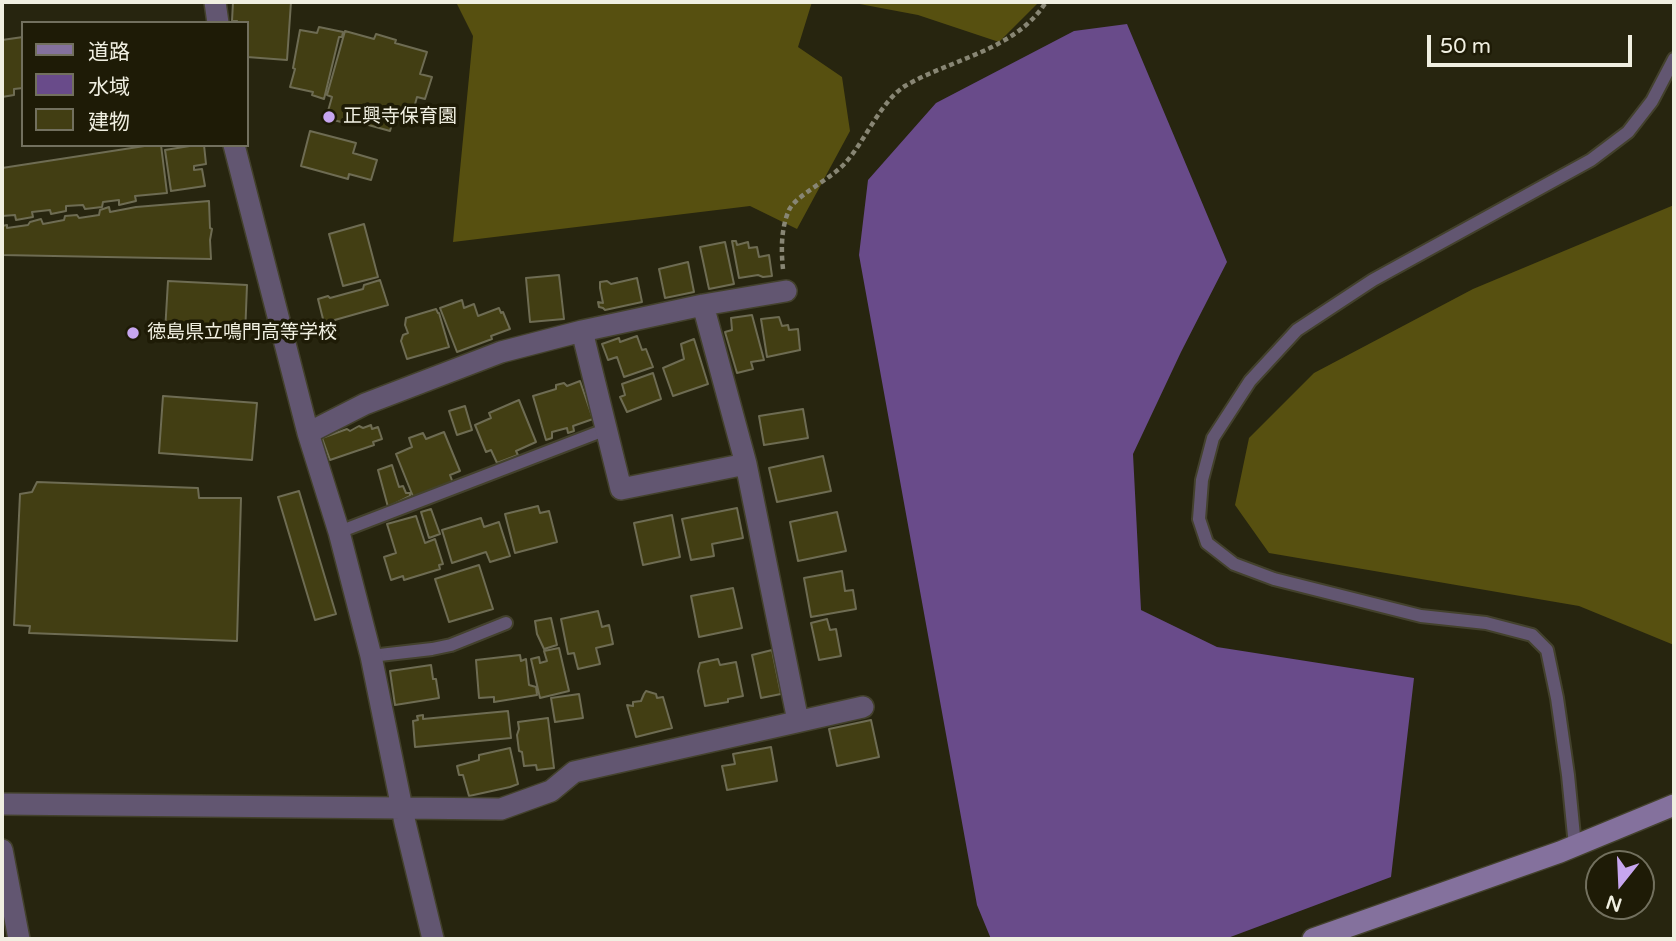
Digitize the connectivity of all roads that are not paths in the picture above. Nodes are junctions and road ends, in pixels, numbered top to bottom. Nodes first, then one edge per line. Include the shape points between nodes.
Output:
1 (215, 2) edge
2 (218, 21) edge
3 (1674, 59) edge
4 (235, 147) edge
5 (786, 291) road end
6 (703, 305) junction
7 (582, 331) junction
8 (607, 429) junction
9 (308, 433) junction
10 (746, 464) junction
11 (338, 532) junction
12 (506, 622) dead end
13 (371, 656) junction
14 (863, 707) dead end
15 (798, 721) junction
16 (2, 804) edge
17 (1674, 805) edge
18 (402, 809) junction
19 (1575, 846) junction
20 (2, 850) edge
21 (1327, 937) edge
22 (19, 939) edge
23 (433, 939) edge

1 - 2 street
3 - 19 lane via 1652,102 1628,132 1591,160 1373,280 1297,330 1250,382 1213,438 1202,480 1199,519 1207,543 1234,564 1274,579 1421,616 1486,623 1532,635 1547,650 1557,698
4 - 9 street
5 - 6 street
6 - 7 street
6 - 10 street
7 - 8 street
7 - 9 street via 501,352 365,404
8 - 10 street via 621,489
8 - 11 lane
9 - 11 street
10 - 15 street
11 - 13 street
12 - 13 lane via 451,645
13 - 18 street
14 - 15 street
15 - 18 street via 574,772 551,791 501,809
16 - 18 street
17 - 19 street
18 - 23 street
19 - 21 street
20 - 22 street

